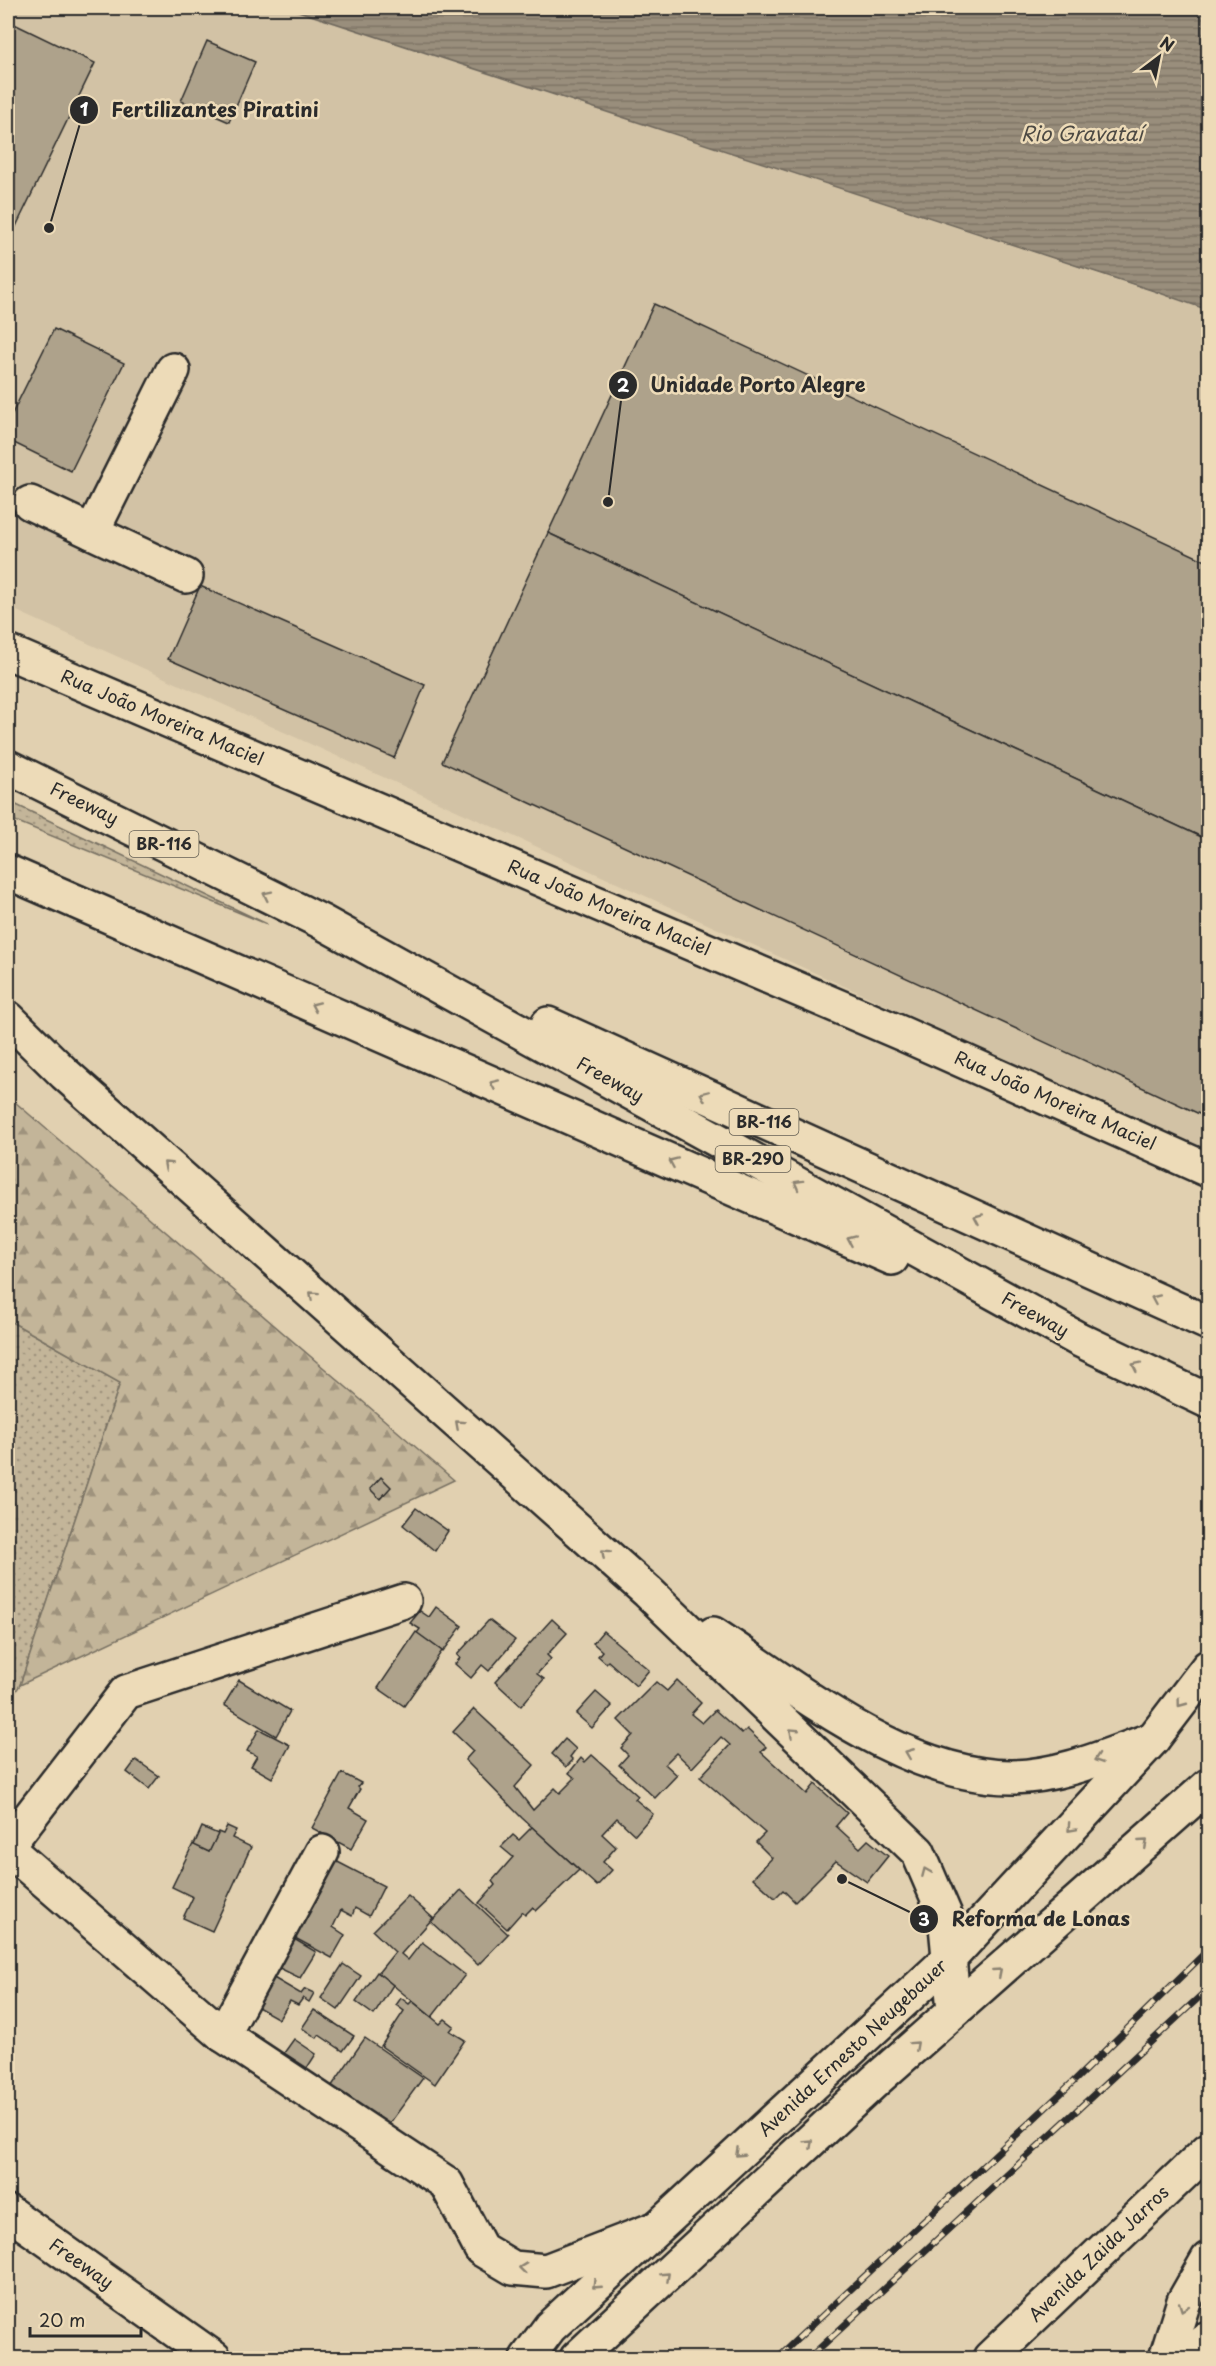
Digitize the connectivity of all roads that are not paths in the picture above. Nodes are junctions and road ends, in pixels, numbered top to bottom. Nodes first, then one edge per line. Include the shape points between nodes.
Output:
1 (173, 370) dead end
2 (30, 503) dead end
3 (92, 532) junction
4 (186, 576) dead end
5 (8, 652) edge
6 (8, 766) edge
7 (8, 872) edge
8 (320, 921) junction
9 (8, 1018) edge
10 (8, 1041) edge
11 (65, 1074) junction
12 (1209, 1170) edge
13 (1209, 1323) edge
14 (1078, 1339) junction
15 (1199, 1396) edge
16 (648, 1592) junction
17 (405, 1601) dead end
18 (1209, 1666) edge
19 (1154, 1739) junction
20 (1209, 1785) edge
21 (8, 1847) edge
22 (322, 1852) dead end
23 (948, 1960) junction
24 (954, 2010) junction
25 (223, 2035) junction
26 (1209, 2150) edge
27 (10, 2213) edge
28 (658, 2228) junction
29 (1209, 2259) edge
30 (1209, 2338) edge
31 (214, 2358) edge
32 (527, 2358) edge
33 (577, 2358) edge
34 (990, 2358) edge
35 (1166, 2358) edge
36 (1184, 2358) edge

1 - 3 main road
2 - 3 main road
3 - 4 main road
5 - 12 main road, Rua João Moreira Maciel via 903,1034
8 -> 6 main road, Freeway / BR-116
14 -> 7 main road
13 -> 8 main road, BR-116
14 -> 8 main road, Freeway / BR-290
9 - 11 main road
10 - 11 main road
16 -> 11 main road
15 -> 14 main road, Freeway / BR-290
19 -> 16 main road via 1071,1768 1013,1777 937,1764 858,1729
23 -> 16 main road via 945,1915 918,1852
17 - 21 main road via 126,1692
18 -> 19 main road, Avenida Ernesto Neugebauer
19 -> 23 main road, Avenida Ernesto Neugebauer
24 -> 20 main road
21 - 25 main road
22 - 25 main road
23 - 24 main road
23 -> 28 main road, Avenida Ernesto Neugebauer
33 -> 24 main road
28 -> 25 main road via 546,2271 513,2268 482,2249 446,2183
26 - 34 main road, Avenida Zaida Jarros
27 - 31 main road, Freeway
28 -> 32 main road, Avenida Ernesto Neugebauer via 550,2327
29 -> 35 main road via 1184,2301
30 - 36 main road

